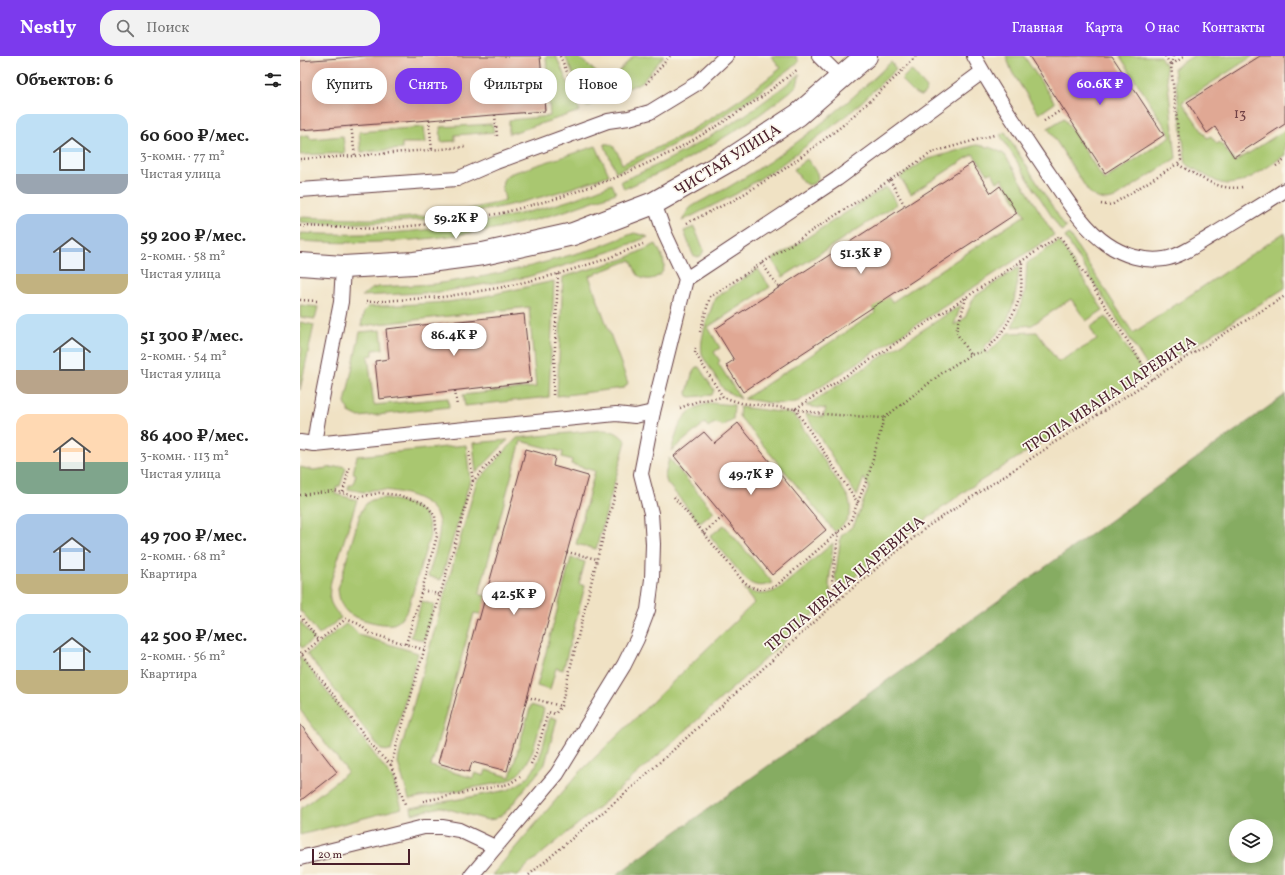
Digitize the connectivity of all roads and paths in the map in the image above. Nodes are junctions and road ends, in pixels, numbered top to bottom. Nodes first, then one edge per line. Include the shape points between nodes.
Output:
1 (560, 56) edge
2 (670, 56) edge
3 (726, 56) edge
4 (819, 56) edge
5 (866, 56) edge
6 (974, 56) edge
7 (1165, 56) edge
8 (1173, 56) edge
9 (1185, 56) edge
10 (1171, 65) junction
11 (800, 67) dead end
12 (982, 72) junction
13 (841, 78) junction
14 (640, 87) dead end
15 (582, 106) dead end
16 (1064, 109) dead end
17 (495, 115) dead end
18 (429, 120) dead end
19 (1041, 123) dead end
20 (350, 126) dead end
21 (994, 135) dead end
22 (497, 142) dead end
23 (471, 146) dead end
24 (432, 150) junction
25 (355, 156) junction
26 (300, 159) edge
27 (1285, 160) edge
28 (1177, 164) junction
29 (1273, 168) dead end
30 (890, 180) junction
31 (1248, 184) dead end
32 (300, 190) edge
33 (1285, 190) edge
34 (1095, 202) dead end
35 (654, 203) junction
36 (905, 206) dead end
37 (300, 226) edge
38 (1022, 261) junction
39 (762, 263) junction
40 (300, 264) edge
41 (343, 268) junction
42 (558, 274) dead end
43 (686, 279) junction
44 (779, 288) dead end
45 (1285, 296) edge
46 (966, 298) junction
47 (365, 302) dead end
48 (363, 306) dead end
49 (698, 339) dead end
50 (696, 346) dead end
51 (695, 353) junction
52 (970, 356) junction
53 (693, 360) dead end
54 (1152, 379) junction
55 (455, 391) dead end
56 (723, 397) junction
57 (552, 400) dead end
58 (681, 402) dead end
59 (795, 409) junction
60 (457, 411) dead end
61 (654, 412) junction
62 (884, 418) junction
63 (528, 422) junction
64 (300, 442) edge
65 (314, 444) junction
66 (618, 483) dead end
67 (300, 495) edge
68 (674, 497) dead end
69 (858, 503) junction
70 (724, 516) dead end
71 (839, 531) junction
72 (703, 533) junction
73 (567, 552) dead end
74 (597, 559) junction
75 (422, 590) junction
76 (441, 595) junction
77 (839, 599) junction
78 (300, 616) edge
79 (319, 640) junction
80 (406, 644) junction
81 (425, 650) junction
82 (301, 653) edge
83 (527, 697) dead end
84 (561, 706) junction
85 (391, 765) junction
86 (530, 766) dead end
87 (525, 772) dead end
88 (420, 801) dead end
89 (407, 810) dead end
90 (495, 847) junction
91 (300, 858) edge
92 (472, 875) edge
93 (529, 875) edge

1 - 15 path
2 - 14 path via 646,84
3 - 32 lane via 696,84 650,112 608,120 457,179
4 - 13 lane
5 - 13 street, ЧИСТАЯ УЛИЦА
6 - 12 lane
7 - 10 path
8 - 10 path
9 - 10 path
10 - 28 path via 1181,160
11 - 37 path via 760,98 672,152 614,178 558,198 502,213 440,223 380,229
12 - 33 lane via 1082,221 1106,243 1125,254 1144,260 1165,259 1187,250
12 - 43 lane via 837,179
13 - 35 street, ЧИСТАЯ УЛИЦА via 798,115 728,161
16 - 19 path
17 - 22 path
18 - 24 path
20 - 25 path
21 - 30 path via 933,152
23 - 24 path
24 - 25 path
25 - 26 path
27 - 29 path
28 - 31 path via 1218,186 1234,189
28 - 34 path via 1113,204
30 - 36 path
30 - 39 path
35 - 41 street, ЧИСТАЯ УЛИЦА via 572,234 483,254 414,263
35 - 43 lane
38 - 46 path
38 - 52 path via 1021,294 1012,315 997,339 984,351
38 - 54 path via 1060,236
39 - 44 path
39 - 49 path via 710,297
40 - 41 street, ЧИСТАЯ УЛИЦА
41 - 65 lane via 341,302
42 - 57 path
43 - 61 lane
45 - 54 path, ТРОПА ИВАНА ЦАРЕВИЧА
46 - 52 path via 956,332
46 - 59 path
47 - 48 path
50 - 51 path
51 - 53 path
51 - 56 path
52 - 62 path via 946,370
54 - 77 path, ТРОПА ИВАНА ЦАРЕВИЧА via 928,526
55 - 60 path
56 - 58 path via 698,401 678,409
56 - 59 path via 741,403
59 - 62 path via 822,414
59 - 69 path
61 - 63 lane via 636,416 616,414
61 - 90 lane via 641,474 651,513 653,544 648,610 624,665 557,774
62 - 69 path via 869,474
63 - 65 lane
63 - 76 path via 473,482
64 - 65 lane
66 - 74 path
67 - 75 path via 334,491 360,497 379,493 398,495 421,502 428,507 435,516 437,536
68 - 72 path
69 - 71 path via 850,522
70 - 72 path
71 - 72 path via 777,586 758,590 743,581
71 - 77 path via 832,581
73 - 74 path
74 - 84 path
75 - 76 path
75 - 80 path
76 - 81 path
77 - 93 path, ТРОПА ИВАНА ЦАРЕВИЧА via 629,790
78 - 79 path
79 - 80 path via 346,619 359,624 369,633
79 - 82 path
80 - 81 path
81 - 85 path
82 - 85 path
83 - 84 path
84 - 86 path via 555,714 548,712
85 - 89 path
87 - 88 path via 509,784
90 - 91 lane via 459,830 424,827
90 - 92 lane

